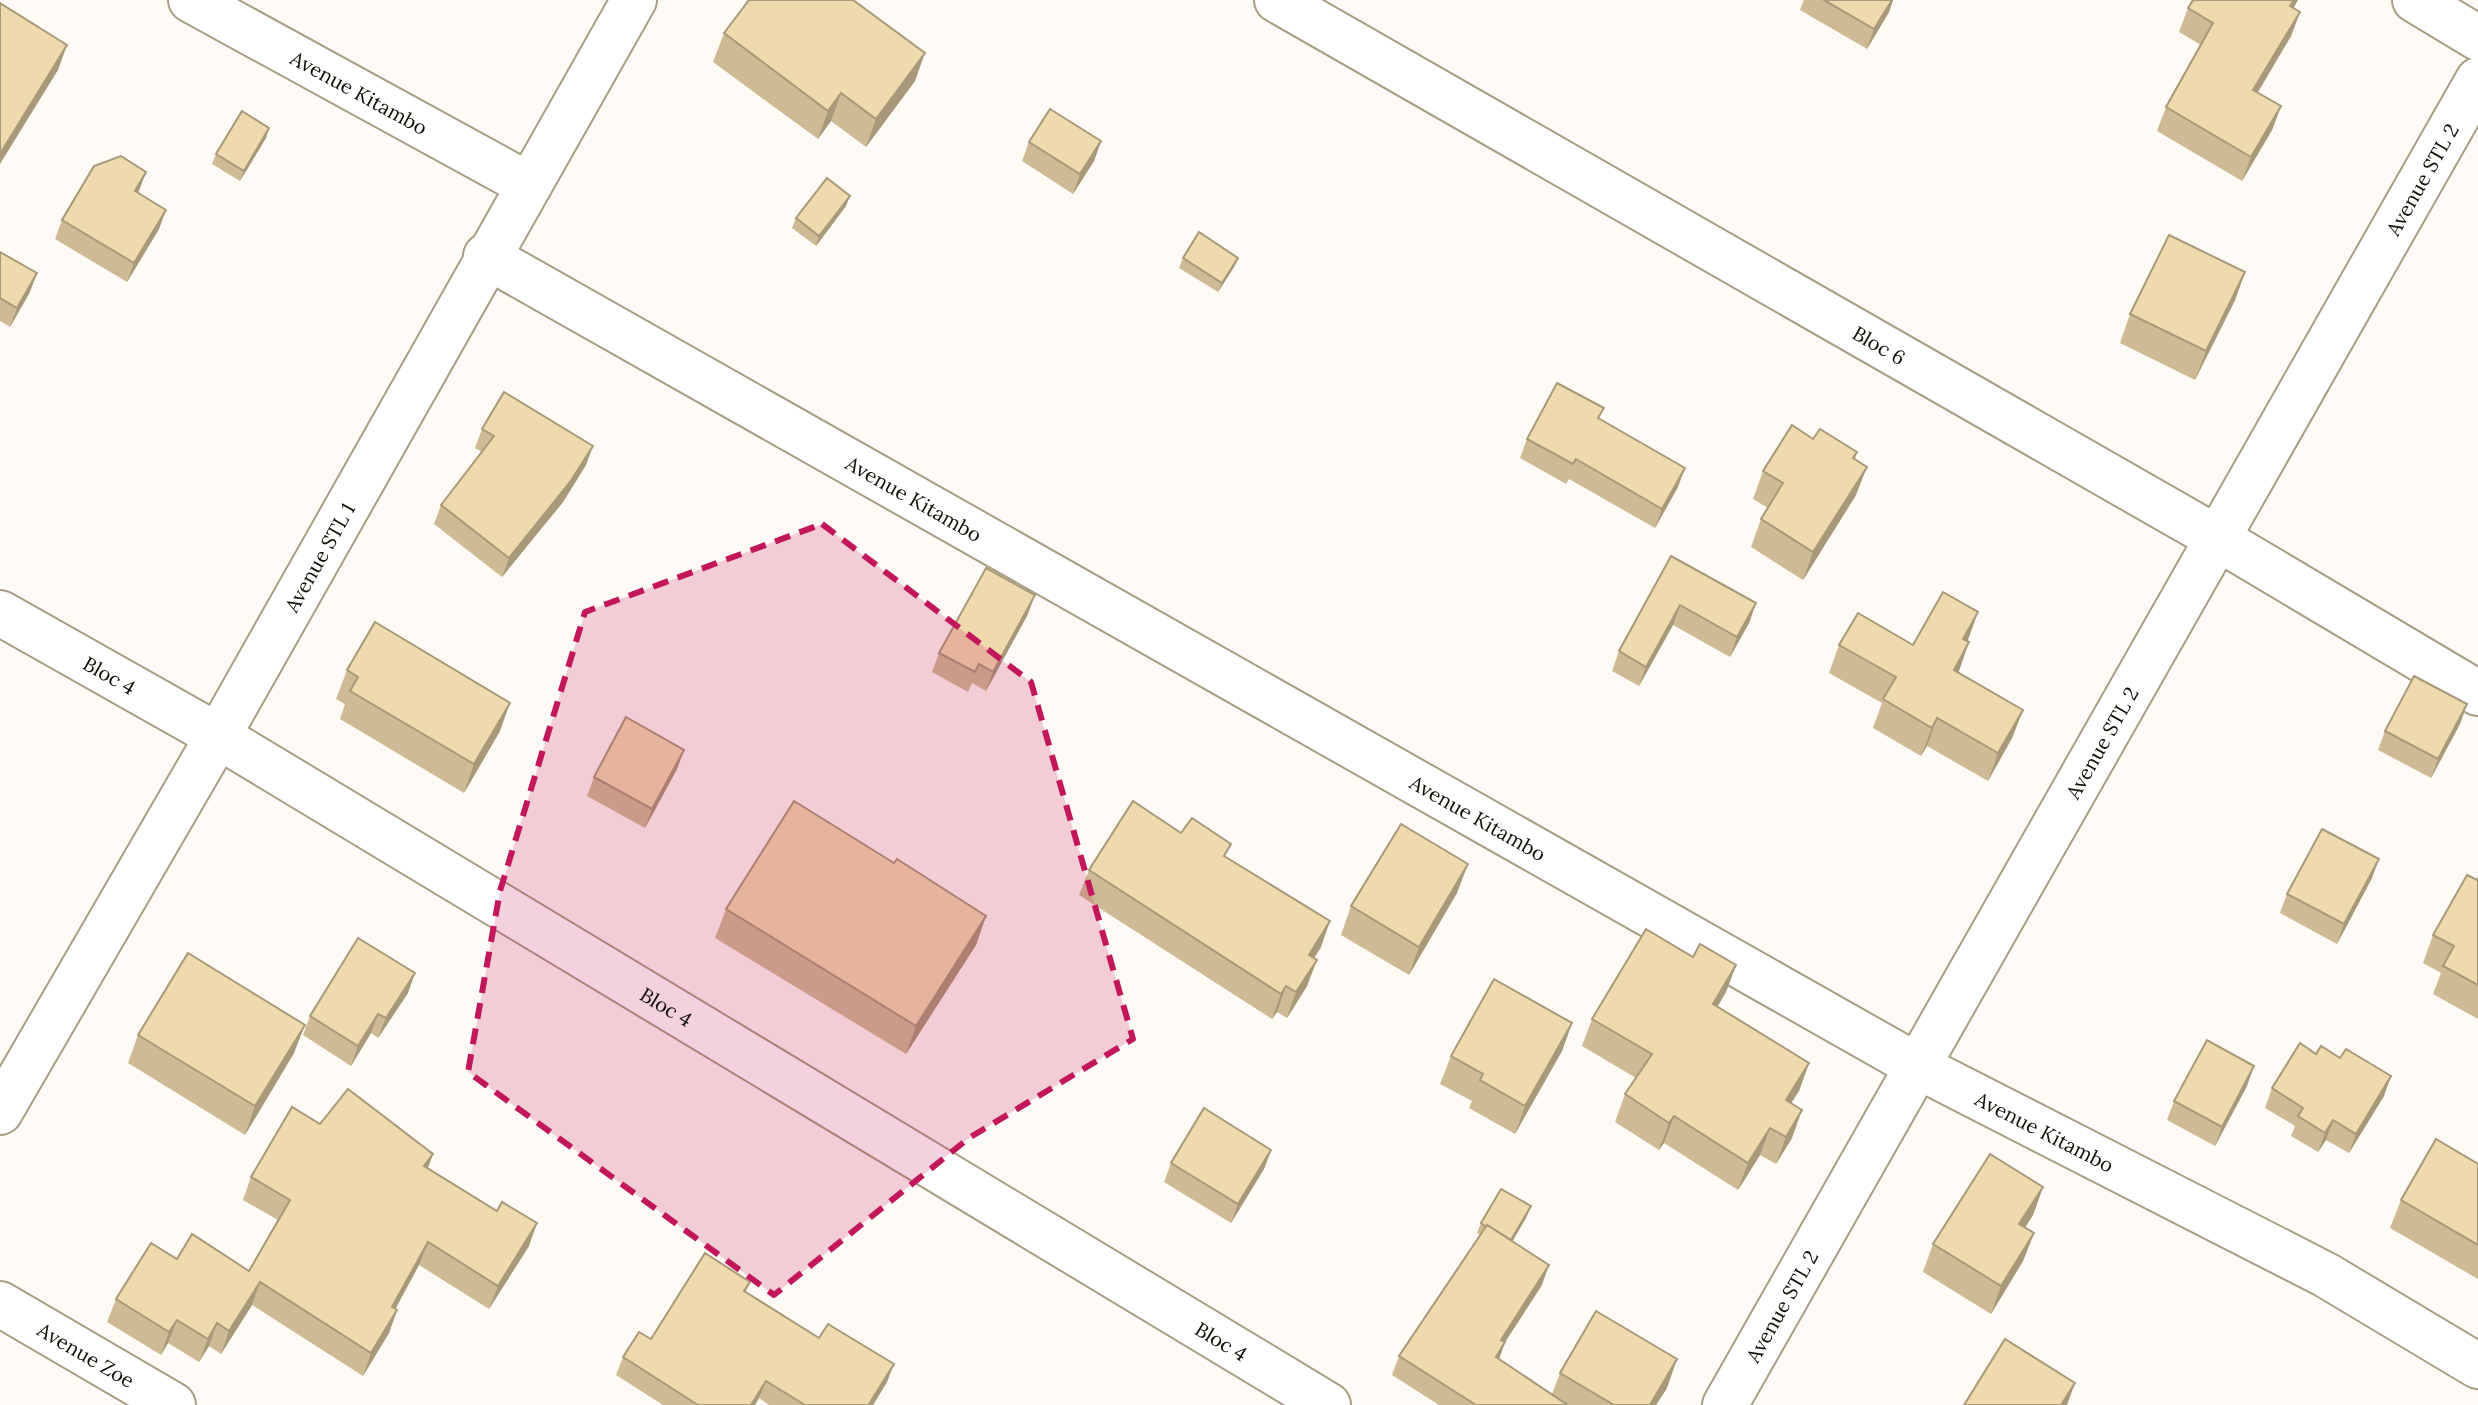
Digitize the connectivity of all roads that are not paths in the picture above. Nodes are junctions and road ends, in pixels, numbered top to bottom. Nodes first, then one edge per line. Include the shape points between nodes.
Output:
1 (191, 0) edge
2 (634, 0) edge
3 (1277, 0) edge
4 (2415, 0) edge
5 (2478, 38) edge
6 (2478, 80) edge
7 (529, 185) junction
8 (486, 256) junction
9 (2217, 538) junction
10 (0, 613) edge
11 (2478, 693) edge
12 (218, 736) junction
13 (1919, 1067) junction
14 (0, 1112) edge
15 (0, 1304) edge
16 (2478, 1366) edge
17 (173, 1405) edge
18 (1328, 1405) edge
19 (1725, 1405) edge

1 - 7 street, Avenue Kitambo
2 - 7 street, Avenue STL 1
3 - 9 street, Bloc 6
4 - 5 street
6 - 9 street, Avenue STL 2
7 - 8 street, Avenue STL 1
8 - 12 street, Avenue STL 1
8 - 13 street, Avenue Kitambo
9 - 11 street, Bloc 6
9 - 13 street, Avenue STL 2
10 - 12 street, Bloc 4
12 - 14 street, Avenue STL 1
12 - 18 street, Bloc 4
13 - 16 street, Avenue Kitambo via 2313,1268
13 - 19 street, Avenue STL 2
15 - 17 street, Avenue Zoe

